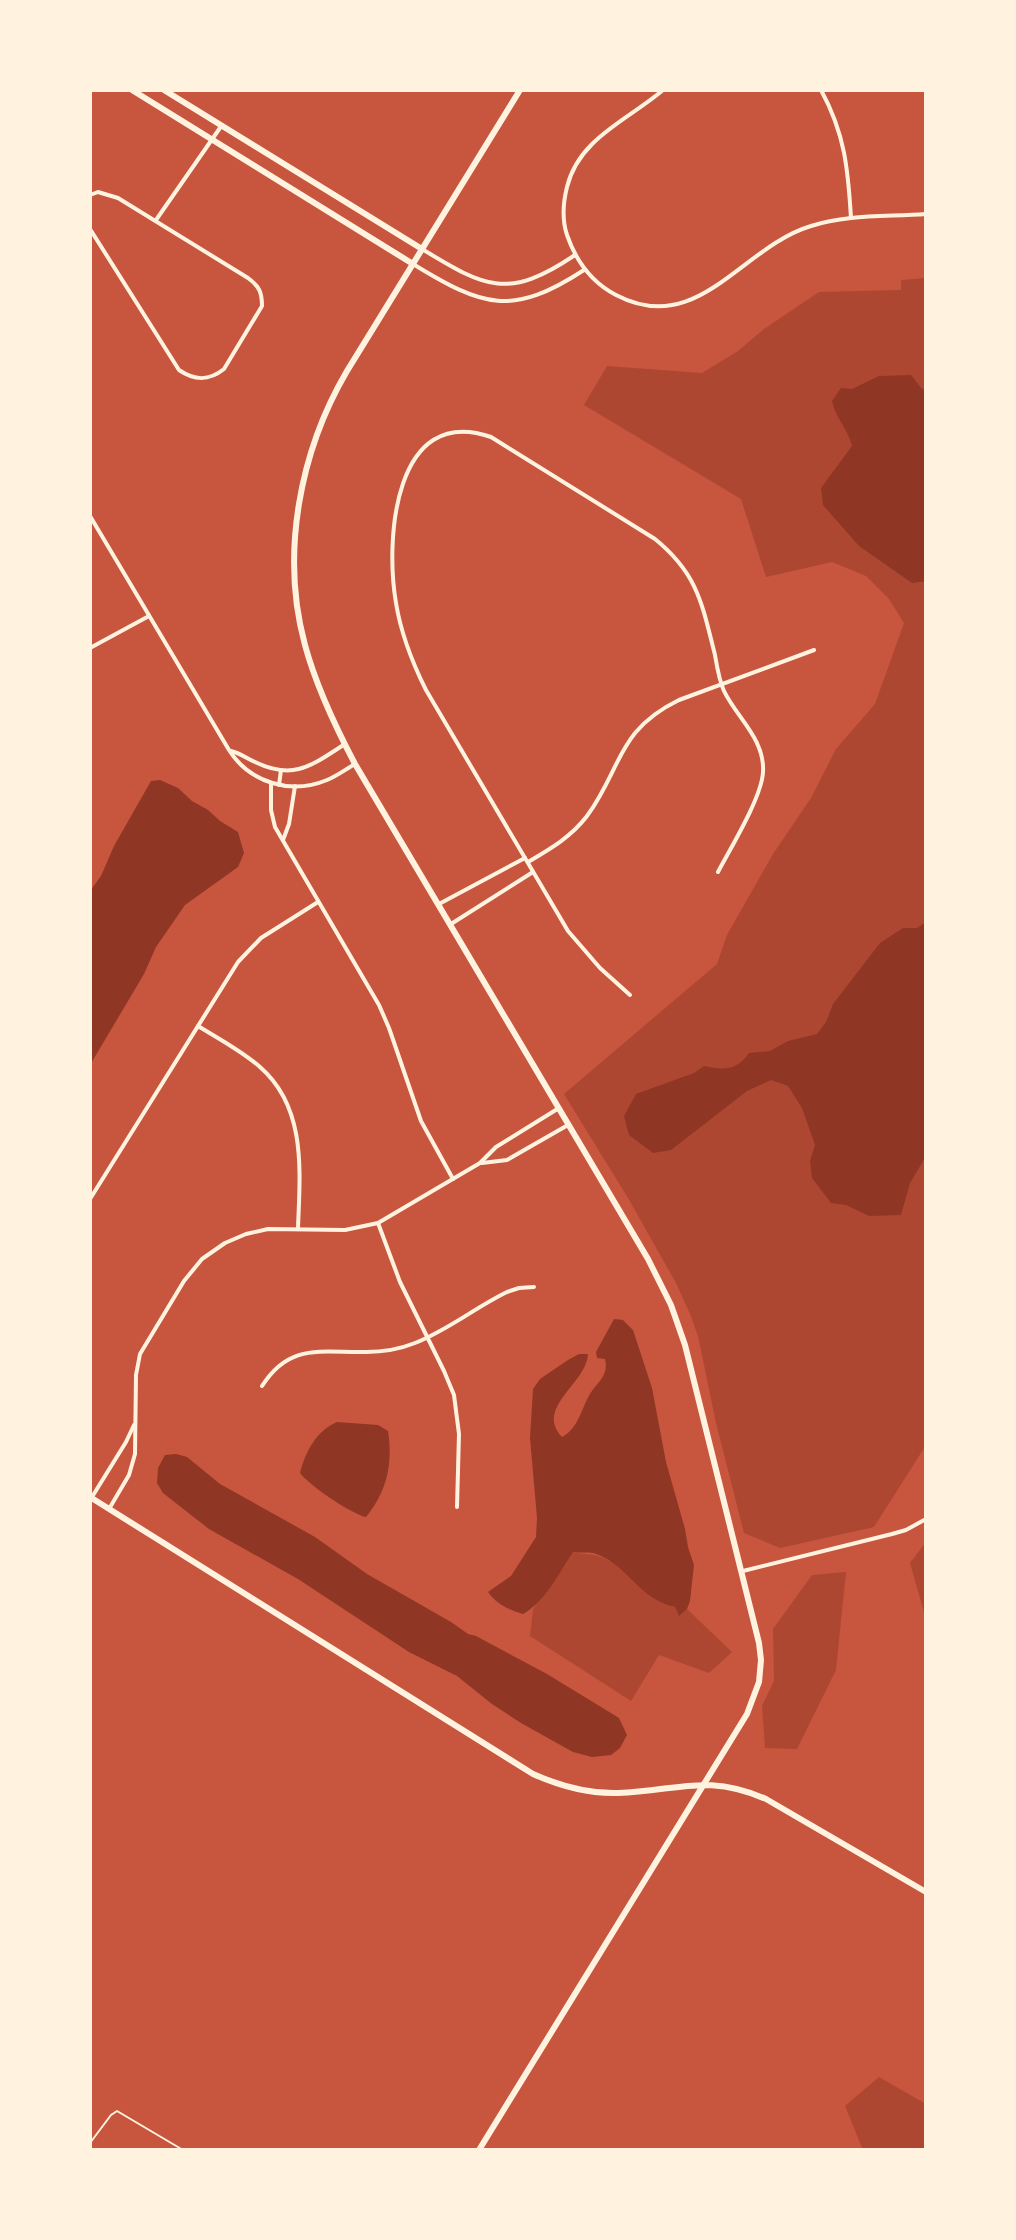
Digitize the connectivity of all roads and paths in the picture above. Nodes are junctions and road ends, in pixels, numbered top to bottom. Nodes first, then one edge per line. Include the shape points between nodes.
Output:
1 (132, 90) edge
2 (164, 90) edge
3 (520, 90) edge
4 (663, 90) edge
5 (821, 90) edge
6 (222, 125) junction
7 (212, 139) junction
8 (90, 195) edge
9 (926, 214) edge
10 (851, 218) junction
11 (156, 220) junction
12 (90, 229) edge
13 (422, 249) junction
14 (575, 255) junction
15 (413, 264) junction
16 (584, 270) junction
17 (90, 517) edge
18 (149, 616) junction
19 (90, 648) edge
20 (814, 650) dead end
21 (722, 684) junction
22 (345, 744) junction
23 (229, 750) junction
24 (355, 764) junction
25 (281, 770) junction
26 (271, 783) junction
27 (279, 785) junction
28 (295, 786) junction
29 (283, 840) junction
30 (526, 860) junction
31 (533, 872) junction
32 (718, 872) dead end
33 (318, 902) junction
34 (439, 904) junction
35 (451, 924) junction
36 (630, 995) dead end
37 (198, 1026) junction
38 (559, 1108) junction
39 (569, 1125) junction
40 (480, 1163) junction
41 (453, 1179) junction
42 (90, 1199) edge
43 (378, 1223) junction
44 (298, 1228) junction
45 (534, 1287) dead end
46 (427, 1338) junction
47 (262, 1386) dead end
48 (135, 1423) junction
49 (91, 1498) edge
50 (457, 1507) dead end
51 (109, 1509) junction
52 (926, 1519) edge
53 (743, 1571) junction
54 (706, 1784) junction
55 (926, 1892) edge
56 (90, 2143) edge
57 (183, 2150) edge
58 (479, 2150) edge

1 - 7 street
2 - 6 street
3 - 13 street
4 - 14 street via 581,154 564,202 565,227
5 - 10 street via 844,150
6 - 7 street
6 - 13 street
7 - 11 street
7 - 15 street
8 - 11 street via 108,193
9 - 10 street
10 - 16 street via 788,235 714,289 677,305 626,300
11 - 12 street via 248,278 262,294 258,314 216,375 196,379 173,364
13 - 14 street via 471,278 501,284 537,278
13 - 15 street
14 - 16 street
15 - 16 street via 458,291 495,301 546,293
15 - 22 street via 325,414 298,513 295,574 303,637
17 - 18 street
18 - 19 street
18 - 23 street
20 - 21 street
21 - 30 street via 674,702 645,722 621,751 582,822 561,842
21 - 30 street via 698,594 664,545 491,437 471,431 448,433 421,449 411,463 397,509 396,604 420,678
21 - 32 street via 759,745 763,770 759,790
22 - 24 street
22 - 25 street via 306,768
23 - 25 street
23 - 26 street via 246,770
24 - 28 street via 326,780
24 - 34 street
25 - 27 street
26 - 27 street
26 - 29 street via 271,813
27 - 28 street
28 - 29 street
29 - 33 street
30 - 31 street
30 - 34 street
31 - 35 street
31 - 36 street via 577,944
33 - 37 street via 249,949
33 - 41 street via 379,1005 421,1121
34 - 35 street
35 - 38 street
37 - 42 street
37 - 44 street via 258,1065 286,1101 300,1152
38 - 39 street
38 - 40 street
39 - 40 street via 507,1160
39 - 53 street via 674,1311
40 - 41 street
41 - 43 street
43 - 44 street via 350,1229
43 - 46 street
44 - 48 street via 240,1236 211,1252 187,1276 140,1354
45 - 46 street via 507,1292
46 - 47 street via 382,1351 304,1353 278,1366
46 - 50 street via 457,1409
48 - 49 street
48 - 51 street via 132,1467
49 - 51 street
51 - 54 street via 536,1775 560,1785 614,1793
52 - 53 street via 892,1534
53 - 54 street via 761,1653 759,1682 749,1711
54 - 55 street via 766,1799
54 - 58 street
56 - 57 path via 117,2111

